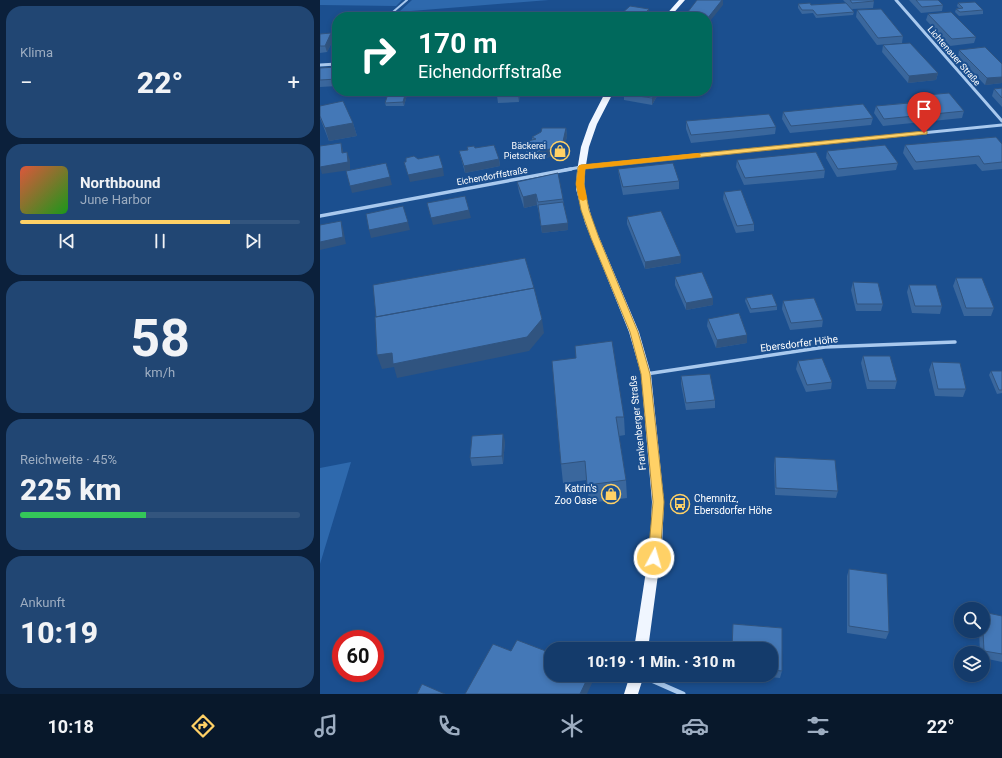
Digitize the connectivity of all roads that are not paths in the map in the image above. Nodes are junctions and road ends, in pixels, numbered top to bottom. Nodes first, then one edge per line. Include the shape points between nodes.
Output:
1 (407, 0) edge
2 (682, 0) edge
3 (896, 0) edge
4 (393, 12) edge
5 (671, 12) edge
6 (332, 64) edge
7 (320, 65) edge
8 (607, 96) edge
9 (1002, 121) edge
10 (1002, 125) edge
11 (581, 167) junction
12 (320, 216) edge
13 (955, 342) dead end
14 (646, 374) junction
15 (642, 642) edge
16 (635, 682) edge
17 (655, 682) edge
18 (631, 694) edge
19 (683, 694) edge

1 - 4 lane
2 - 5 main road
3 - 9 street, Lichtenauer Straße
6 - 7 street
8 - 11 main road, Frankenberger Straße via 590,133
10 - 11 street, Eichendorffstraße
11 - 12 street, Eichendorffstraße
11 - 14 main road, Frankenberger Straße via 580,184 585,210 634,332
13 - 14 street, Ebersdorfer Höhe via 825,347
14 - 15 main road, Frankenberger Straße via 658,502 655,552
16 - 18 main road
17 - 19 street

